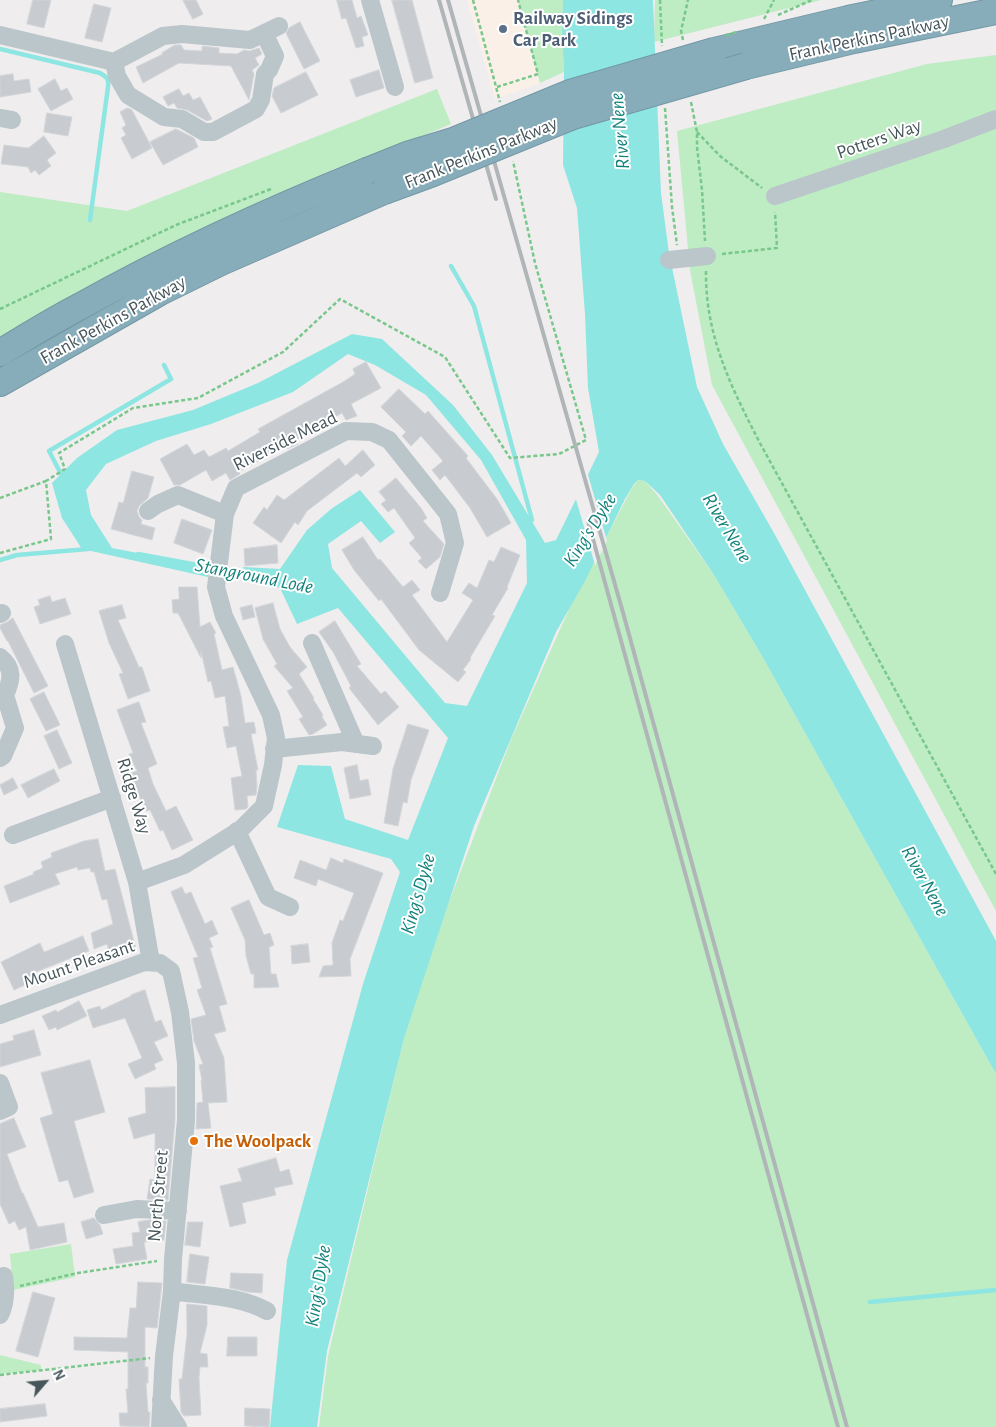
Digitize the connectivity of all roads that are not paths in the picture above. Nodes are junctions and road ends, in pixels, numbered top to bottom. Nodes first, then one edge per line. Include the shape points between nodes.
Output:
1 (370, 0) edge
2 (939, 0) edge
3 (996, 11) edge
4 (0, 36) edge
5 (114, 62) junction
6 (396, 87) dead end
7 (996, 119) edge
8 (774, 196) road end
9 (673, 254) road end
10 (707, 256) road end
11 (0, 353) edge
12 (0, 383) edge
13 (148, 511) dead end
14 (225, 514) junction
15 (440, 593) dead end
16 (312, 643) dead end
17 (65, 644) dead end
18 (0, 657) edge
19 (3, 694) edge
20 (274, 749) junction
21 (0, 758) edge
22 (112, 798) junction
23 (237, 831) junction
24 (13, 835) dead end
25 (138, 882) junction
26 (290, 907) dead end
27 (151, 962) junction
28 (171, 970) joint
29 (0, 1015) edge
30 (0, 1083) edge
31 (0, 1111) edge
32 (178, 1211) junction
33 (104, 1215) dead end
34 (5, 1282) road end
35 (172, 1291) junction
36 (267, 1311) dead end
37 (0, 1315) edge
38 (161, 1400) junction
39 (160, 1427) edge
40 (178, 1427) edge

1 - 6 street
2 - 11 highway, Frank Perkins Parkway, bridge via 714,51 570,93 453,141 407,155 314,192 211,239 78,307
3 - 12 highway, Frank Perkins Parkway, bridge via 746,66 573,116 384,191 221,262 160,292
4 - 5 street
5 - 5 street via 117,76 128,94 164,117 182,120 204,132 213,132 256,109 262,100 265,74 277,62 272,30 250,40 182,34 163,36
7 - 8 street, Potters Way
9 - 10 street
13 - 14 street via 178,495
14 - 15 street, Riverside Mead via 236,488 346,431 372,432 389,440 448,514 455,543
14 - 20 street, Riverside Mead via 216,587 224,616 271,715 276,738
16 - 20 street via 365,745 342,742
17 - 22 street, Ridge Way
18 - 19 street via 7,662 11,681
19 - 21 street via 15,728
20 - 23 street, Riverside Mead via 264,806
22 - 24 street
22 - 25 street, Ridge Way
23 - 25 street, Riverside Mead via 184,865
23 - 26 street via 268,897
25 - 27 street, Ridge Way
27 - 28 street, Mount Pleasant
27 - 29 street, Mount Pleasant
28 - 32 street, North Street via 186,1063 186,1120
30 - 31 street via 9,1107
32 - 33 street via 137,1209
32 - 35 street, North Street
34 - 37 street
35 - 36 street via 232,1298 253,1303
35 - 38 street, North Street
38 - 39 street, North Street
38 - 40 street

